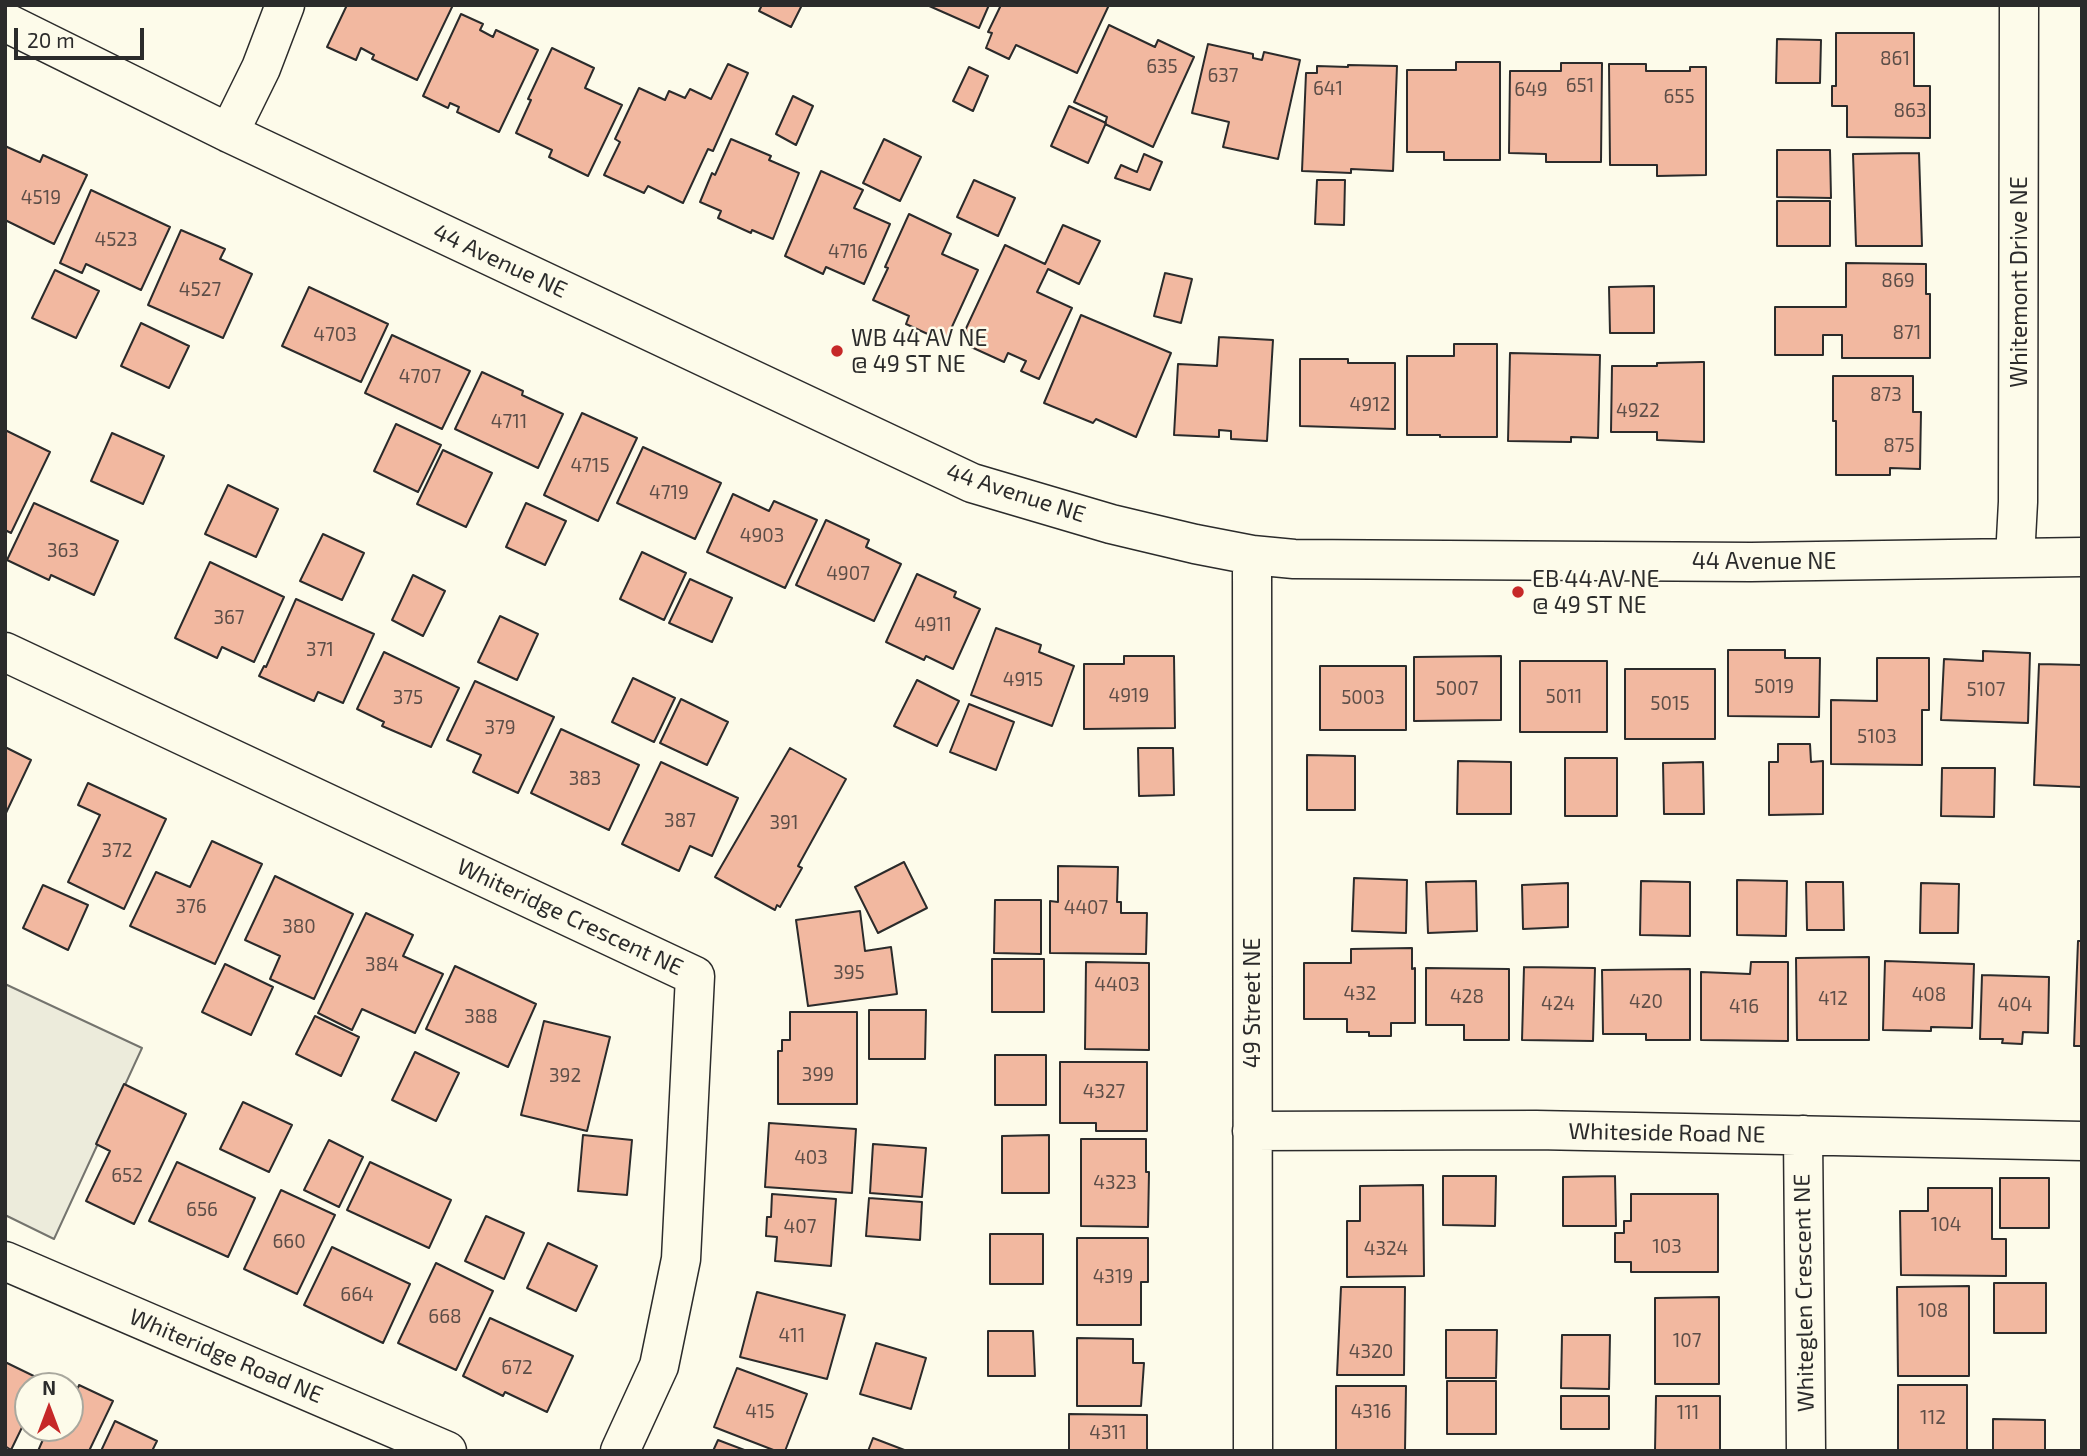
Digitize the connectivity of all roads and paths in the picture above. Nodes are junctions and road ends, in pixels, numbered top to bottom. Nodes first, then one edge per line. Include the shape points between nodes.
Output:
1 (285, 5) edge
2 (2019, 5) edge
3 (5, 22) edge
4 (229, 133) junction
5 (1252, 555) junction
6 (2082, 557) edge
7 (2015, 558) junction
8 (5, 652) edge
9 (1252, 1131) junction
10 (1802, 1135) junction
11 (2082, 1141) edge
12 (5, 1261) edge
13 (447, 1451) edge
14 (620, 1451) edge
15 (1253, 1451) edge
16 (1806, 1451) edge

1 - 4 street
2 - 7 street, Whitemont Drive NE
3 - 4 street, 44 Avenue NE
4 - 5 street, 44 Avenue NE via 972,483 1111,524
5 - 7 street, 44 Avenue NE via 1738,562
5 - 9 street, 49 Street NE
6 - 7 street, 44 Avenue NE
8 - 14 street, Whiteridge Crescent NE via 695,976 681,1259 659,1366
9 - 10 street, Whiteside Road NE
9 - 15 street, 49 Street NE
10 - 11 street, Whiteside Road NE
10 - 16 street, Whiteglen Crescent NE
12 - 13 street, Whiteridge Road NE

